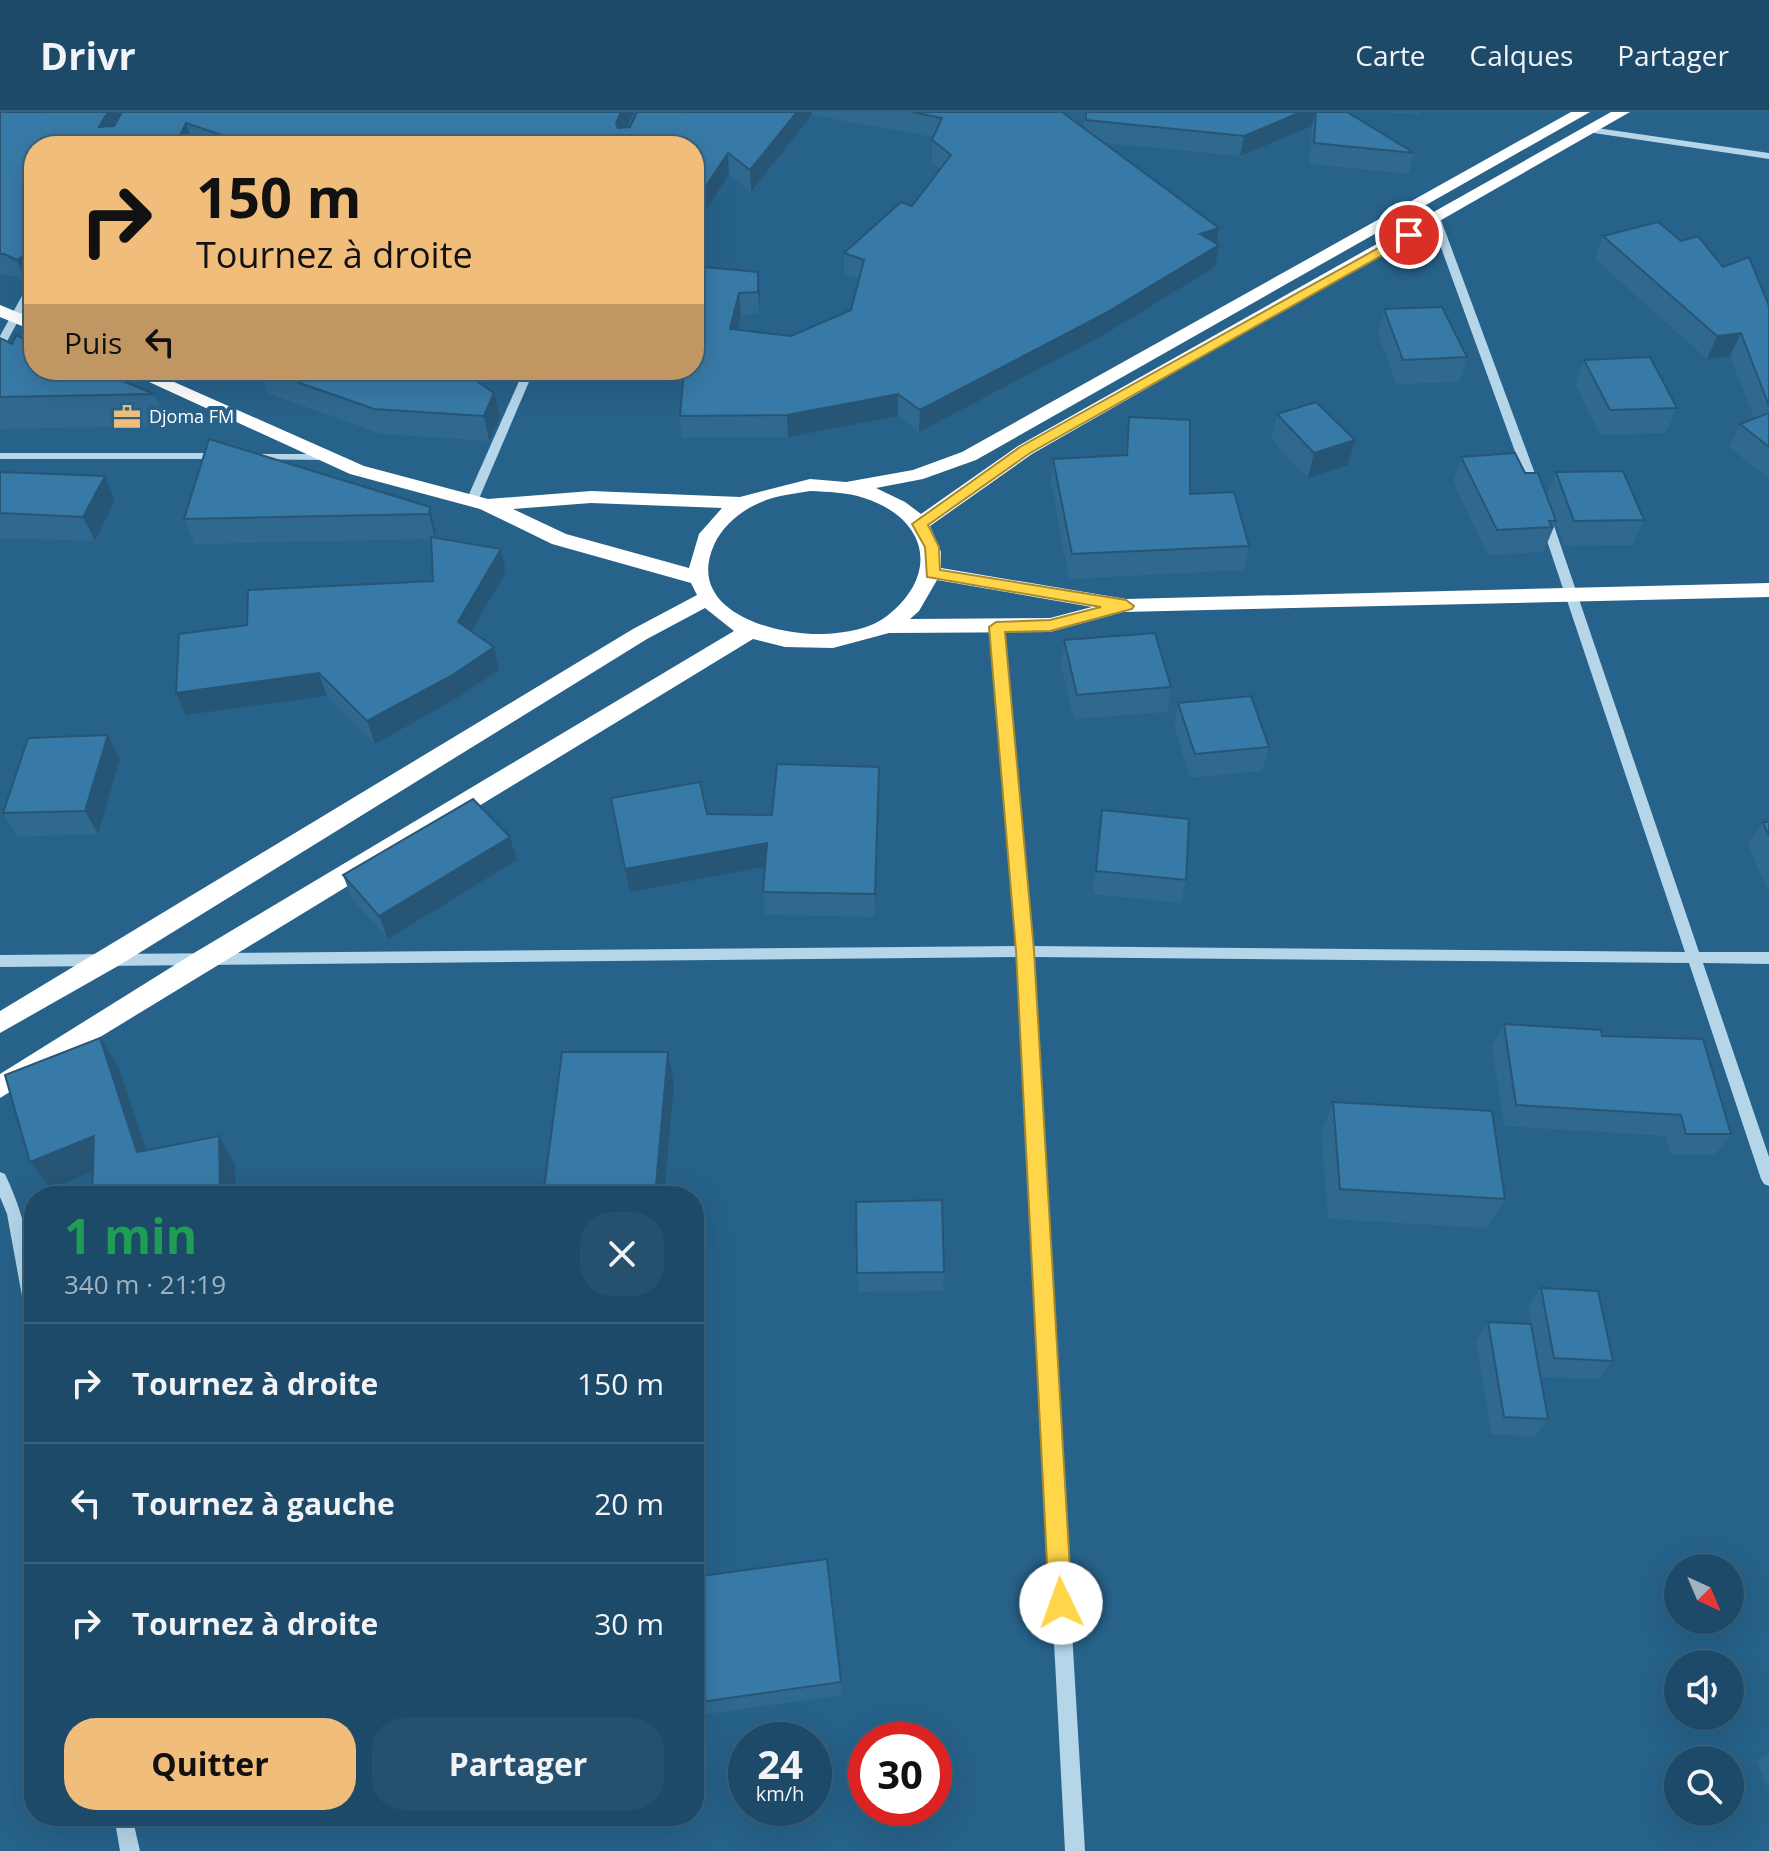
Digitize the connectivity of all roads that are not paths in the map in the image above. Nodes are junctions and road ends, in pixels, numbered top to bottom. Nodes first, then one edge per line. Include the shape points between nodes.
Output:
1 (1582, 112) edge
2 (1622, 112) edge
3 (1590, 130) junction
4 (1769, 156) edge
5 (1436, 220) junction
6 (24, 294) edge
7 (7, 313) edge
8 (0, 345) edge
9 (154, 380) edge
10 (525, 380) edge
11 (0, 456) edge
12 (324, 457) junction
13 (848, 487) junction
14 (480, 503) junction
15 (742, 503) junction
16 (920, 524) junction
17 (933, 573) junction
18 (699, 578) junction
19 (1769, 590) edge
20 (1573, 594) junction
21 (707, 598) junction
22 (1126, 606) junction
23 (887, 626) junction
24 (996, 627) junction
25 (750, 631) junction
26 (1025, 951) junction
27 (1692, 957) junction
28 (1769, 958) edge
29 (110, 959) junction
30 (202, 960) junction
31 (0, 961) edge
32 (0, 1023) edge
33 (0, 1087) edge
34 (0, 1179) edge
35 (1769, 1179) edge
36 (24, 1263) edge
37 (125, 1826) edge
38 (130, 1851) edge
39 (1075, 1851) edge

1 - 13 highway via 969,456 916,475
2 - 3 highway
3 - 4 street
3 - 5 highway
5 - 16 highway via 1025,450
5 - 20 street
6 - 7 street
7 - 8 street
9 - 12 highway
10 - 14 street
11 - 12 street
12 - 14 highway
13 - 15 highway via 774,490
13 - 16 highway via 889,501
14 - 15 highway via 591,497
14 - 18 highway via 559,539
15 - 18 highway via 704,539
16 - 17 highway via 932,547
17 - 22 highway
17 - 23 highway via 924,593
18 - 21 highway
19 - 20 highway
20 - 22 highway
20 - 27 street
21 - 25 highway
21 - 29 highway
22 - 24 highway via 1050,625
23 - 24 highway
23 - 25 highway via 843,641 794,642
24 - 26 street
25 - 30 highway
26 - 27 street
26 - 30 street
26 - 39 street
27 - 28 street
27 - 35 street
29 - 30 street
29 - 31 street
29 - 32 highway
30 - 33 highway
34 - 36 street via 15,1214
37 - 38 street

